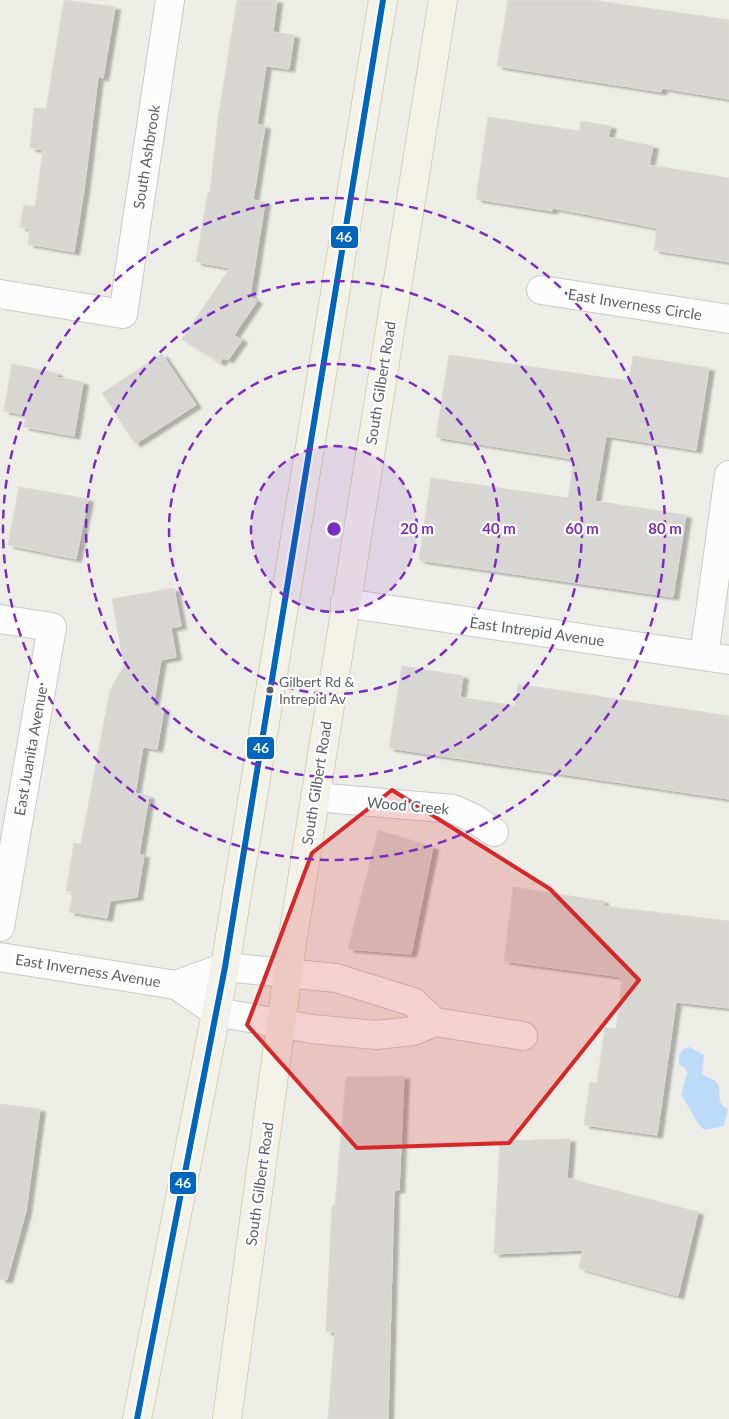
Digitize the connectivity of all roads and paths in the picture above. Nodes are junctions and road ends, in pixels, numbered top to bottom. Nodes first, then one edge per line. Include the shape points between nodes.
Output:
1 (170, 0) edge
2 (382, 0) edge
3 (443, 0) edge
4 (541, 290) dead end
5 (0, 294) edge
6 (729, 319) edge
7 (729, 475) edge
8 (345, 603) junction
9 (0, 619) edge
10 (716, 658) edge
11 (315, 797) junction
12 (494, 832) dead end
13 (0, 927) edge
14 (0, 957) edge
15 (226, 967) junction
16 (287, 972) junction
17 (176, 985) junction
18 (216, 1012) junction
19 (435, 1022) junction
20 (281, 1024) junction
21 (522, 1036) dead end
22 (137, 1419) edge
23 (227, 1419) edge

1 - 5 street, South Ashbrook via 123,314
2 - 15 main road
3 - 8 main road, South Gilbert Road
4 - 6 street, East Inverness Circle
7 - 10 street
8 - 10 street, East Intrepid Avenue
8 - 11 main road, South Gilbert Road
9 - 13 street, East Juanita Avenue via 52,627
11 - 12 street, Wood Creek via 453,809
11 - 16 main road, South Gilbert Road
14 - 17 street, East Inverness Avenue
15 - 16 street, East Inverness Avenue
15 - 17 street, East Inverness Avenue
15 - 18 main road
16 - 19 street via 336,978 414,1002
16 - 20 main road, South Gilbert Road
17 - 18 street, East Inverness Avenue
18 - 20 street, East Inverness Avenue
18 - 22 main road
19 - 20 street via 413,1031 376,1035
19 - 21 street
20 - 23 main road, South Gilbert Road

